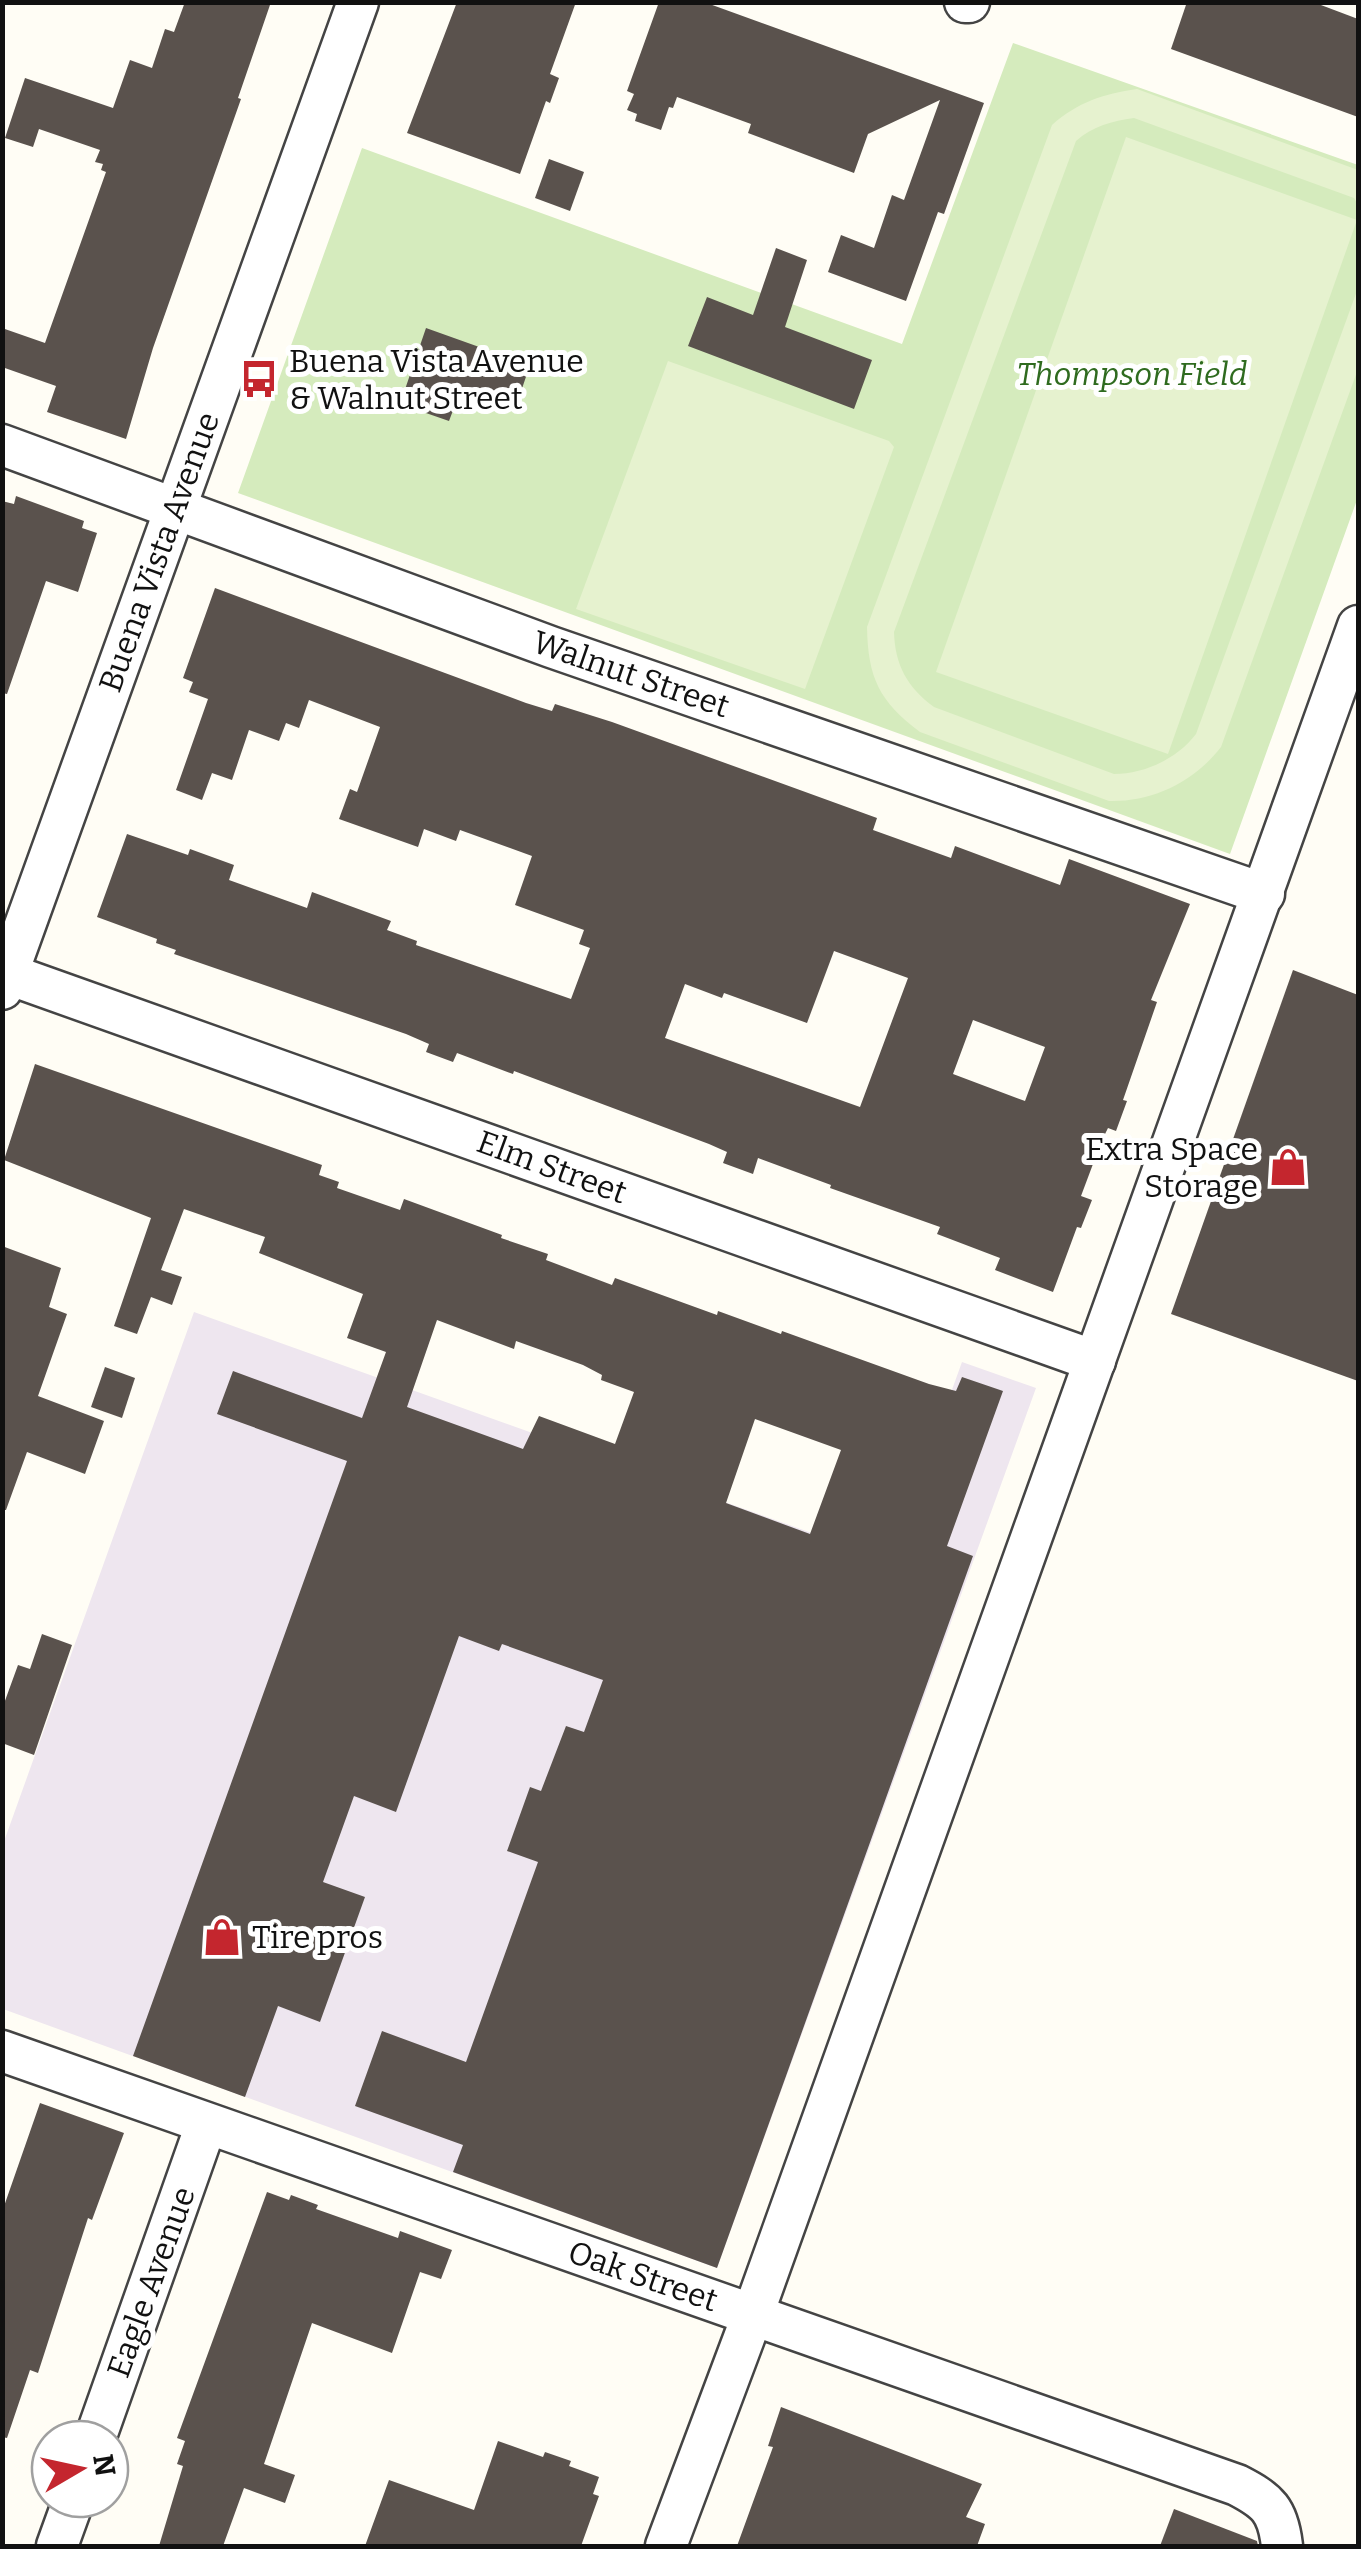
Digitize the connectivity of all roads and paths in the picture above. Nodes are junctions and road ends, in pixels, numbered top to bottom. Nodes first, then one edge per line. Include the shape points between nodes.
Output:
1 (358, 2) edge
2 (2, 445) edge
3 (174, 507) junction
4 (1358, 626) edge
5 (1264, 894) junction
6 (5, 982) edge
7 (1095, 1360) junction
8 (2, 2051) edge
9 (206, 2126) junction
10 (754, 2314) junction
11 (102, 2419) edge
12 (67, 2519) edge
13 (1278, 2530) edge
14 (57, 2546) edge
15 (666, 2546) edge

1 - 3 street, Buena Vista Avenue
2 - 3 street, Walnut Street
3 - 5 street, Walnut Street via 552,647
3 - 6 street, Buena Vista Avenue
4 - 5 street
5 - 7 street
6 - 7 street, Elm Street
7 - 10 street
8 - 9 street, Oak Street
9 - 10 street, Oak Street
9 - 11 street, Eagle Avenue
10 - 13 street, Oak Street via 1236,2486 1263,2498
10 - 15 street
12 - 14 street

